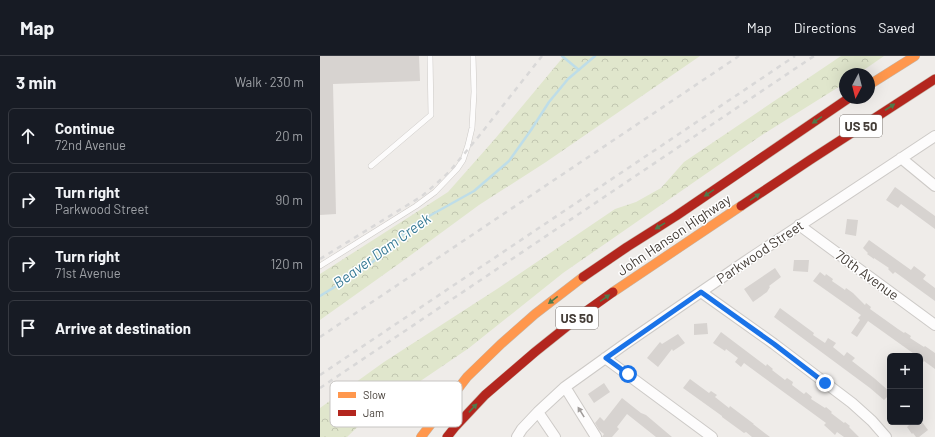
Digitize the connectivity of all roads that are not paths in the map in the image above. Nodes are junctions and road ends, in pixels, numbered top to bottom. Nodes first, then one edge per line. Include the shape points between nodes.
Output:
1 (430, 56) edge
2 (473, 56) edge
3 (915, 56) edge
4 (935, 79) edge
5 (875, 81) edge
6 (840, 104) edge
7 (935, 136) edge
8 (901, 158) junction
9 (371, 166) dead end
10 (935, 186) edge
11 (799, 225) junction
12 (320, 266) edge
13 (701, 292) junction
14 (935, 325) edge
15 (606, 358) junction
16 (462, 384) edge
17 (565, 387) junction
18 (538, 412) junction
19 (462, 420) edge
20 (424, 427) edge
21 (429, 427) edge
22 (455, 427) edge
23 (414, 437) edge
24 (421, 437) edge
25 (447, 437) edge
26 (517, 437) edge
27 (555, 437) edge
28 (596, 437) edge
29 (712, 437) edge
30 (886, 437) edge

1 - 9 lane via 430,115
2 - 12 lane via 472,128 468,145 457,169 435,192 416,206
3 - 5 highway
19 -> 4 highway, John Hanson Highway / US 50 via 485,395 585,312
6 -> 16 highway, John Hanson Highway / US 50 via 576,282 501,344
7 - 8 street, Parkwood Street
8 - 10 street
8 - 11 street, Parkwood Street
11 - 13 street, Parkwood Street
11 - 14 street, 70th Avenue
13 - 15 street, Parkwood Street
13 - 30 street via 852,403
15 - 17 street, Parkwood Street
15 - 29 street
17 - 18 street, Parkwood Street
28 -> 17 street
18 - 26 street, Parkwood Street
18 - 27 street
20 - 23 highway
21 - 24 highway, John Hanson Highway / US 50
25 -> 22 highway, John Hanson Highway / US 50

